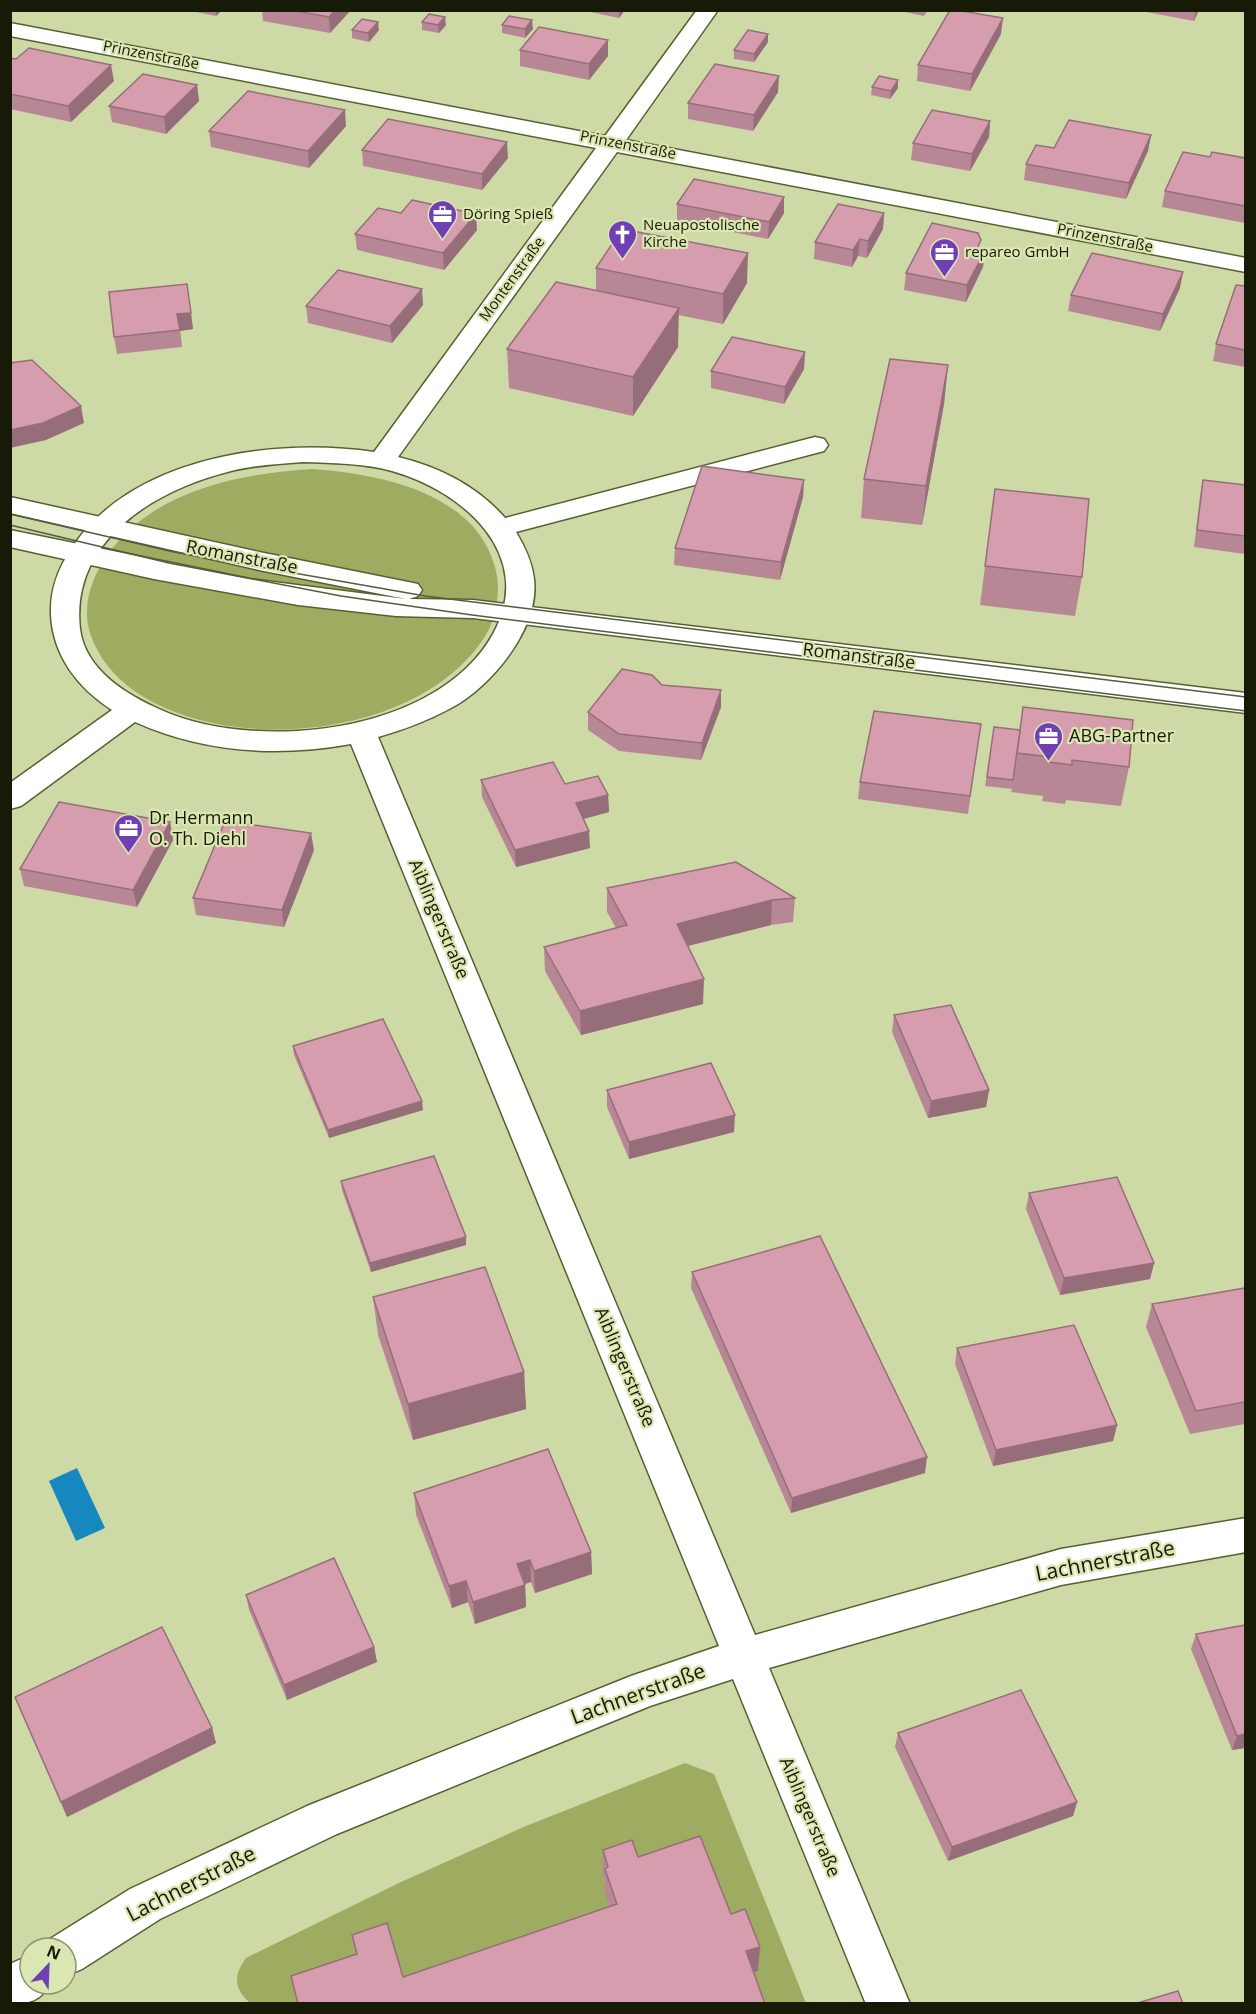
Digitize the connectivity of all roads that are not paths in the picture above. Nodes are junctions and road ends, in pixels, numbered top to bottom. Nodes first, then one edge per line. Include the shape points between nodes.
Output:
1 (708, 10) edge
2 (10, 29) edge
3 (612, 142) junction
4 (1245, 265) edge
5 (815, 446) dead end
6 (381, 461) junction
7 (10, 505) edge
8 (102, 527) junction
9 (500, 528) junction
10 (10, 538) edge
11 (80, 554) junction
12 (473, 609) junction
13 (517, 614) junction
14 (1245, 704) edge
15 (132, 711) junction
16 (361, 732) junction
17 (10, 799) edge
18 (1245, 1535) edge
19 (745, 1656) junction
20 (78, 1946) edge
21 (888, 2004) edge

1 - 3 street, Montenstraße
2 - 3 street, Prinzenstraße
3 - 4 street, Prinzenstraße
3 - 6 street, Montenstraße
5 - 9 street
6 - 8 street via 303,454 224,464 153,491
6 - 9 street via 445,483 472,500
7 - 8 street, Romanstraße
8 - 11 street
8 - 12 street, Romanstraße via 399,586
9 - 13 street via 518,565 521,590
10 - 11 street, Romanstraße
11 - 12 street, Romanstraße via 284,594 398,607
11 - 15 street via 65,590 63,616 69,643 82,668 104,691
12 - 13 street, Romanstraße
13 - 14 street, Romanstraße
13 - 16 street via 492,658 465,683 423,710
15 - 16 street via 182,731 239,741 300,742
15 - 17 street
16 - 19 street, Aiblingerstraße
18 - 19 street, Lachnerstraße via 1061,1567
19 - 20 street, Lachnerstraße via 645,1689 322,1820 145,1904
19 - 21 street, Aiblingerstraße

